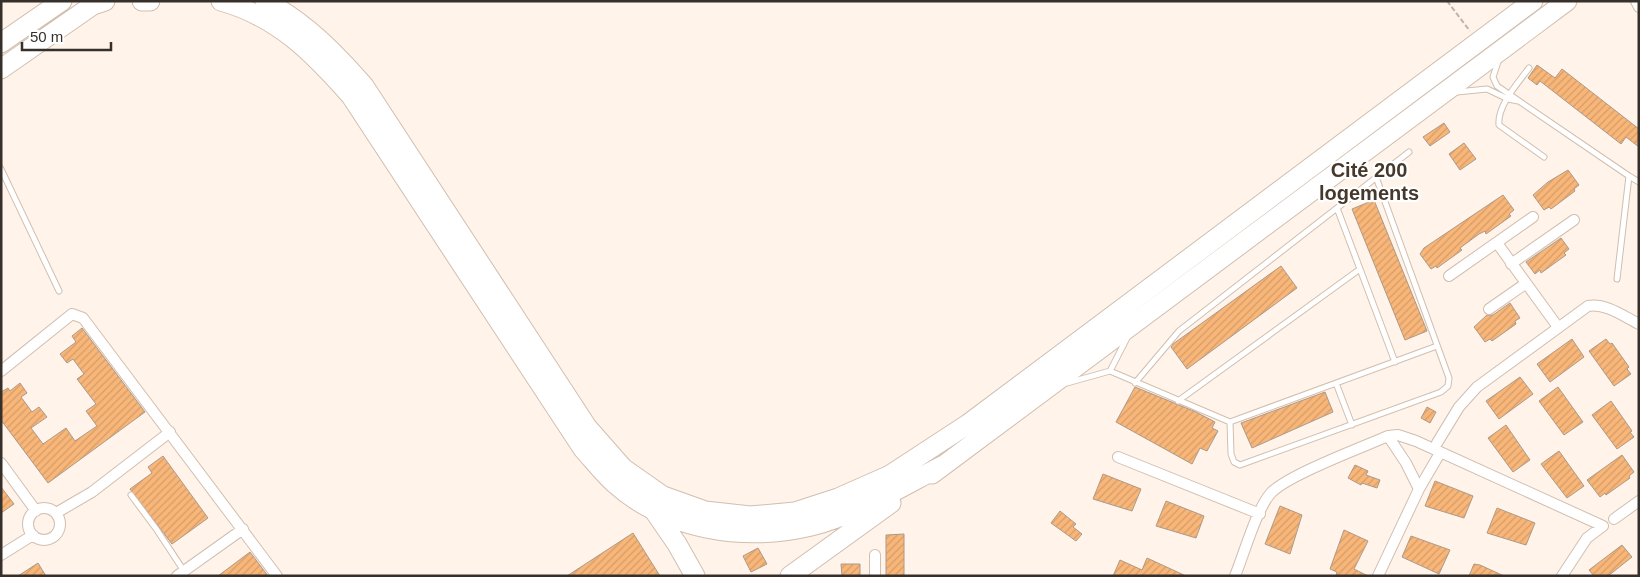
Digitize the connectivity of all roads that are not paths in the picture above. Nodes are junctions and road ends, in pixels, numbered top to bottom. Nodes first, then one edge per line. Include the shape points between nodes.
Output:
1 (62, 1) edge
2 (105, 1) edge
3 (142, 1) edge
4 (150, 1) edge
5 (221, 1) edge
6 (265, 1) edge
7 (1533, 1) edge
8 (1567, 1) edge
9 (1636, 1) edge
10 (1639, 7) edge
11 (1, 43) edge
12 (1501, 50) junction
13 (1529, 68) dead end
14 (1, 69) edge
15 (1442, 94) junction
16 (1509, 96) junction
17 (1409, 152) dead end
18 (1544, 157) dead end
19 (1, 168) edge
20 (1629, 176) junction
21 (1376, 177) junction
22 (1639, 182) edge
23 (1337, 208) junction
24 (1533, 217) dead end
25 (1574, 220) dead end
26 (1497, 242) junction
27 (1512, 264) junction
28 (1360, 269) junction
29 (1449, 276) dead end
30 (1617, 278) dead end
31 (1526, 284) junction
32 (58, 291) dead end
33 (1489, 309) dead end
34 (1134, 324) junction
35 (1639, 324) edge
36 (1558, 327) junction
37 (1437, 346) junction
38 (1395, 362) junction
39 (1, 371) edge
40 (1110, 371) junction
41 (1135, 383) junction
42 (1336, 383) junction
43 (1048, 388) junction
44 (1178, 401) junction
45 (1230, 422) junction
46 (1352, 425) junction
47 (170, 432) junction
48 (1388, 436) junction
49 (1439, 448) junction
50 (1118, 456) dead end
51 (1, 463) edge
52 (942, 466) junction
53 (1419, 489) junction
54 (131, 496) dead end
55 (1639, 501) edge
56 (36, 511) junction
57 (655, 512) junction
58 (56, 513) junction
59 (1260, 514) junction
60 (1614, 519) dead end
61 (243, 529) junction
62 (33, 535) junction
63 (875, 554) dead end
64 (1, 555) edge
65 (181, 573) edge
66 (277, 576) edge
67 (695, 576) edge
68 (790, 576) edge
69 (875, 576) edge
70 (1235, 576) edge
71 (1378, 576) edge
72 (1562, 576) edge

1 - 11 highway
2 - 14 highway via 93,5
3 - 4 highway
5 - 57 highway via 279,26 319,60 351,96 583,449 614,484
6 - 7 highway via 303,24 364,86 587,427 623,468 662,496 705,511 750,516 794,512 838,498 890,475 976,418
8 - 12 highway
9 - 10 street
12 - 15 highway
12 - 16 lane via 1494,83
13 - 16 lane
15 - 16 lane via 1479,88
15 - 34 highway
16 - 18 lane via 1498,125
16 - 20 lane
17 - 21 lane
19 - 32 lane
20 - 22 lane
20 - 30 lane
21 - 23 lane
21 - 37 lane
23 - 28 lane
23 - 41 lane via 1179,331
24 - 26 street
25 - 27 street
26 - 27 street
26 - 29 street
27 - 31 street
28 - 38 lane
28 - 44 lane
31 - 33 street
31 - 36 street
34 - 40 lane
34 - 43 highway
35 - 36 street via 1597,305 1588,306
36 - 49 street via 1476,387 1459,407
37 - 38 lane
37 - 46 lane via 1449,378 1448,386 1441,392
38 - 42 lane
39 - 47 street via 72,314 78,315
40 - 41 lane
40 - 43 lane
41 - 44 lane
42 - 45 lane
42 - 46 lane
43 - 52 highway
44 - 45 lane
45 - 46 lane via 1230,454 1240,465
47 - 58 street via 92,492
47 - 61 street
48 - 49 street via 1406,437
48 - 53 street
48 - 59 street via 1286,481 1271,492
49 - 53 street
49 - 72 street via 1603,526 1587,538
50 - 59 street
51 - 56 street
52 - 57 highway via 858,508 812,526 768,534 724,532
52 - 68 highway
53 - 71 street
54 - 65 lane
55 - 60 street
56 - 58 street via 46,508
56 - 62 street via 28,525
57 - 67 highway
58 - 62 street via 60,529 53,538 42,540
59 - 70 street
61 - 65 street
61 - 66 street
62 - 64 street
63 - 69 street

